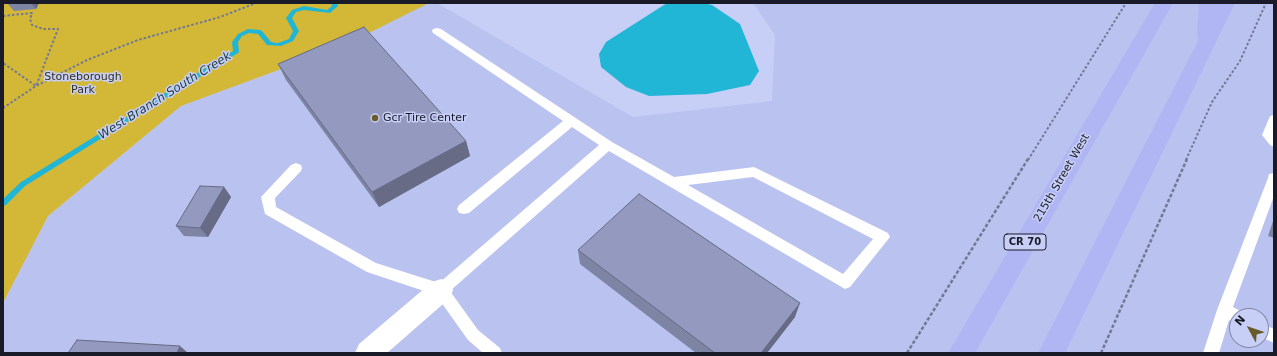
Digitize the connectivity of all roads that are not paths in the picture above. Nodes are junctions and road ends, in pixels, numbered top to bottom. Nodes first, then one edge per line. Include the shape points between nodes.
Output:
1 (1164, 3) edge
2 (1208, 3) edge
3 (1226, 3) edge
4 (437, 31) dead end
5 (1206, 43) junction
6 (1274, 119) edge
7 (572, 121) junction
8 (1274, 142) edge
9 (608, 145) junction
10 (296, 168) dead end
11 (1274, 178) edge
12 (672, 182) junction
13 (464, 209) dead end
14 (441, 290) junction
15 (1233, 308) edge
16 (1229, 318) edge
17 (368, 353) edge
18 (494, 353) edge
19 (961, 353) edge
20 (1051, 353) edge
21 (1211, 353) edge

1 - 19 main road, 215th Street West / CR 70
2 - 5 main road
3 - 5 main road
4 - 7 lane
5 - 20 main road
6 - 8 lane via 1268,135
7 - 9 lane
7 - 13 lane
9 - 12 lane
9 - 14 lane
10 - 14 lane via 268,197 270,210 372,268
11 - 15 lane
12 - 12 lane via 845,284 882,237 754,172
14 - 17 street
14 - 18 lane via 473,335
16 - 21 lane

